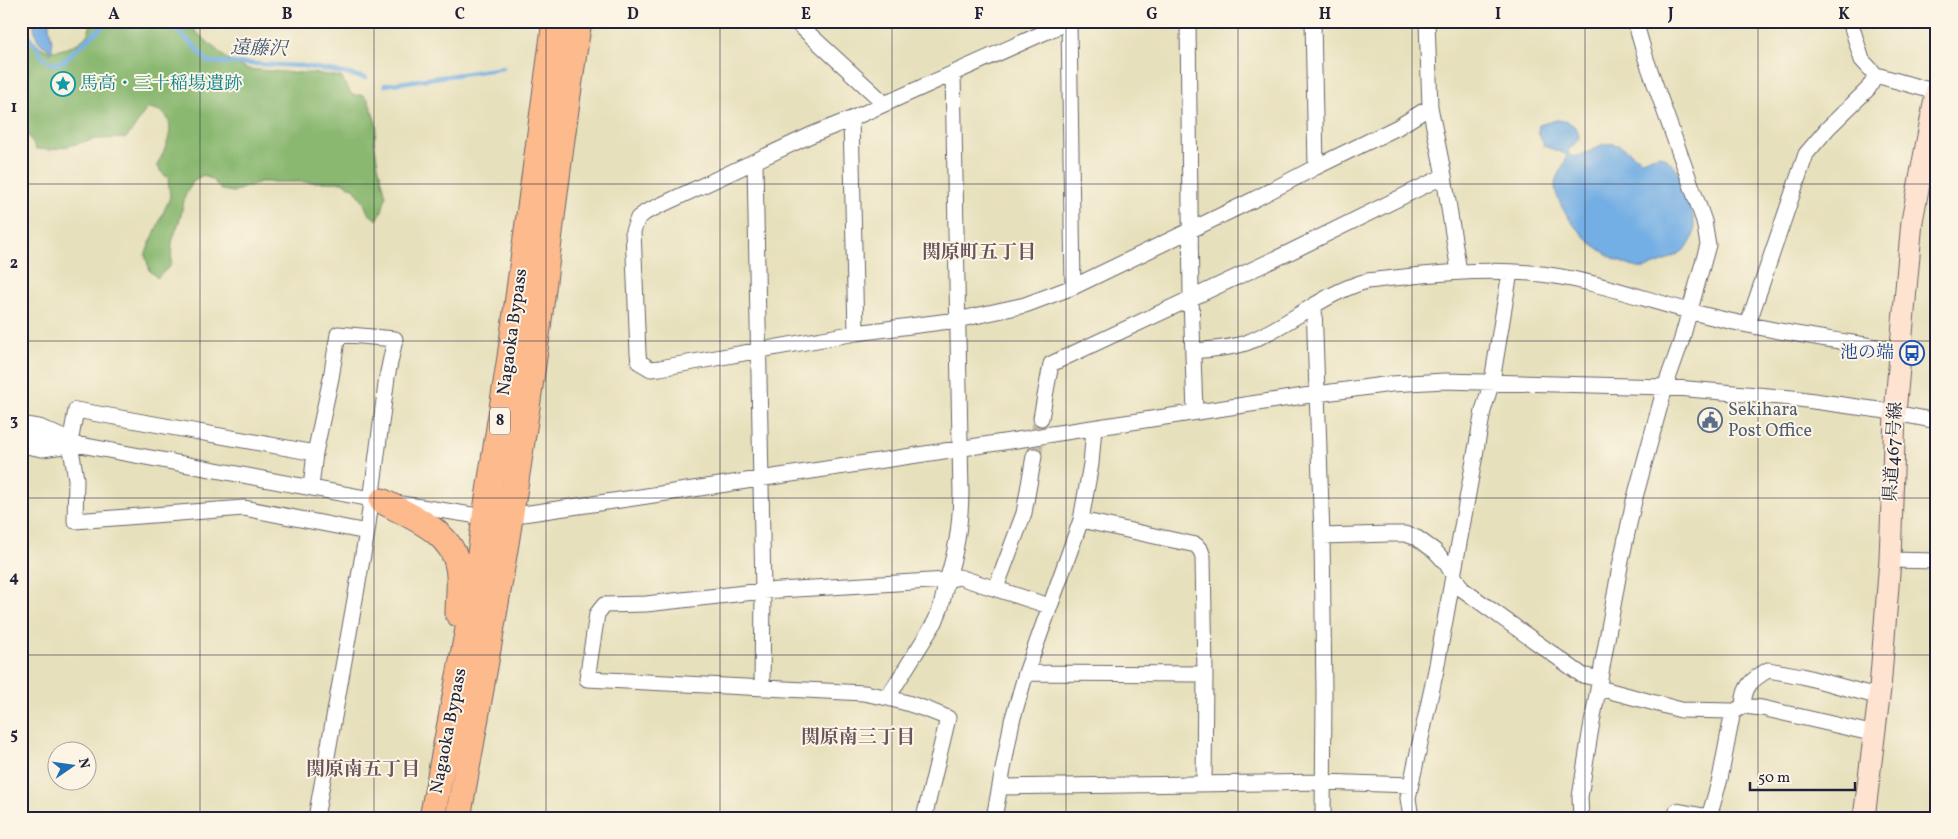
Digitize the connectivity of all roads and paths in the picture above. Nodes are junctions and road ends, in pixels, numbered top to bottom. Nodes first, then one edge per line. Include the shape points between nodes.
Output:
1 (555, 21) edge
2 (579, 21) edge
3 (794, 21) edge
4 (1069, 21) edge
5 (1188, 21) edge
6 (1313, 21) edge
7 (1427, 21) edge
8 (1635, 21) edge
9 (1850, 21) edge
10 (953, 73) junction
11 (1876, 75) junction
12 (1937, 88) edge
13 (1936, 92) edge
14 (884, 103) junction
15 (1430, 107) junction
16 (851, 119) junction
17 (755, 162) junction
18 (1316, 167) junction
19 (1444, 176) junction
20 (1192, 229) junction
21 (1459, 272) junction
22 (1510, 272) junction
23 (1073, 287) junction
24 (1191, 298) junction
25 (1314, 305) junction
26 (1689, 311) junction
27 (957, 320) junction
28 (1748, 324) junction
29 (856, 334) junction
30 (758, 350) junction
31 (1193, 351) junction
32 (1901, 351) junction
33 (1492, 380) junction
34 (1665, 387) junction
35 (1317, 394) junction
36 (1195, 412) junction
37 (1895, 413) junction
38 (1041, 418) tunnel mouth
39 (1937, 421) edge
40 (21, 426) edge
41 (1094, 428) junction
42 (21, 443) edge
43 (70, 443) junction
44 (961, 447) junction
45 (315, 453) junction
46 (1034, 456) tunnel mouth
47 (762, 478) junction
48 (311, 487) junction
49 (377, 500) junction
50 (497, 517) junction
51 (1081, 520) junction
52 (366, 532) junction
53 (1322, 536) junction
54 (1890, 560) junction
55 (1937, 561) edge
56 (1454, 574) junction
57 (948, 580) junction
58 (996, 588) junction
59 (763, 591) junction
60 (1049, 606) junction
61 (1026, 673) junction
62 (1205, 674) junction
63 (1599, 683) junction
64 (762, 687) junction
65 (888, 697) junction
66 (1880, 697) junction
67 (454, 702) junction
68 (1738, 709) junction
69 (1875, 734) junction
70 (1322, 782) junction
71 (1204, 784) junction
72 (1412, 785) junction
73 (1000, 787) junction
74 (1677, 811) dead end
75 (316, 818) edge
76 (432, 818) edge
77 (458, 818) edge
78 (924, 818) edge
79 (994, 818) edge
80 (1323, 818) edge
81 (1411, 818) edge
82 (1581, 818) edge
83 (1864, 818) edge

1 - 50 highway, Nagaoka Bypass / 8 via 510,357
2 - 50 highway, Nagaoka Bypass / 8 via 535,352
3 - 14 street
4 - 10 street
4 - 23 street
5 - 20 street
6 - 18 street
7 - 15 street
8 - 26 street via 1707,231 1708,246
9 - 11 street via 1862,60
10 - 14 street
10 - 27 street
11 - 13 street
11 - 28 street via 1868,90 1806,154
12 - 13 main road, 県道467号線
13 - 32 main road, 県道467号線 via 1912,221
14 - 16 street
15 - 18 street via 1398,127
15 - 19 street
16 - 17 street
16 - 29 street
17 - 30 street
17 - 30 street via 646,212 638,218 633,232 640,362 651,369
18 - 20 street
19 - 21 street
19 - 24 street
20 - 23 street
20 - 24 street
21 - 22 street
21 - 25 street via 1367,281
22 - 26 street via 1574,280
22 - 33 street
23 - 27 street via 1025,305
24 - 31 street
24 - 38 street via 1051,364
25 - 31 street via 1245,343
25 - 35 street
26 - 28 street
26 - 34 street
27 - 29 street
27 - 44 street
28 - 32 street
29 - 30 street
30 - 47 street
31 - 36 street
32 - 37 main road, 県道467号線
33 - 34 street
33 - 35 street via 1391,384
33 - 56 street via 1483,411
34 - 37 street via 1792,398
34 - 63 street via 1632,510
35 - 36 street
35 - 53 street
36 - 41 street
37 - 39 street
37 - 54 main road, 県道467号線
40 - 43 street via 39,429
41 - 44 street, bridge
41 - 51 street
42 - 43 street via 42,447
43 - 45 street via 76,410
43 - 48 street
43 - 52 street via 76,479 75,521 244,508
44 - 47 street
44 - 57 street via 960,524
45 - 48 street
45 - 49 street via 338,334 395,339 387,377
46 - 58 street via 1024,513
47 - 50 street
47 - 59 street
48 - 49 street
49 - 50 street
49 - 52 street
49 - 67 highway via 442,536 455,556 459,581
50 - 67 highway, Nagaoka Bypass / 8 via 474,597
50 - 77 highway, Nagaoka Bypass / 8 via 502,572
51 - 60 street
51 - 62 street via 1196,545 1201,551
52 - 75 street
53 - 56 street via 1404,534 1417,538 1435,551
53 - 70 street
54 - 55 street
54 - 66 main road, 県道467号線
56 - 63 street via 1462,589 1582,675
56 - 72 street
57 - 58 street via 959,577
57 - 59 street
57 - 65 street via 934,622
58 - 60 street
59 - 64 street
59 - 64 street via 646,604 604,605 596,614 587,679
60 - 61 street
61 - 62 street
61 - 73 street via 1012,721
62 - 71 street
63 - 68 street via 1681,710
63 - 82 street via 1580,797
64 - 65 street
65 - 78 street via 948,718
66 - 68 street via 1768,670 1752,679
66 - 69 main road, 県道467号線
67 - 76 highway, Nagaoka Bypass / 8
68 - 69 street via 1802,716
68 - 74 street via 1709,817
69 - 83 main road, 県道467号線
70 - 71 street
70 - 72 street
70 - 80 street
71 - 73 street
72 - 81 street via 1408,798
73 - 79 street

